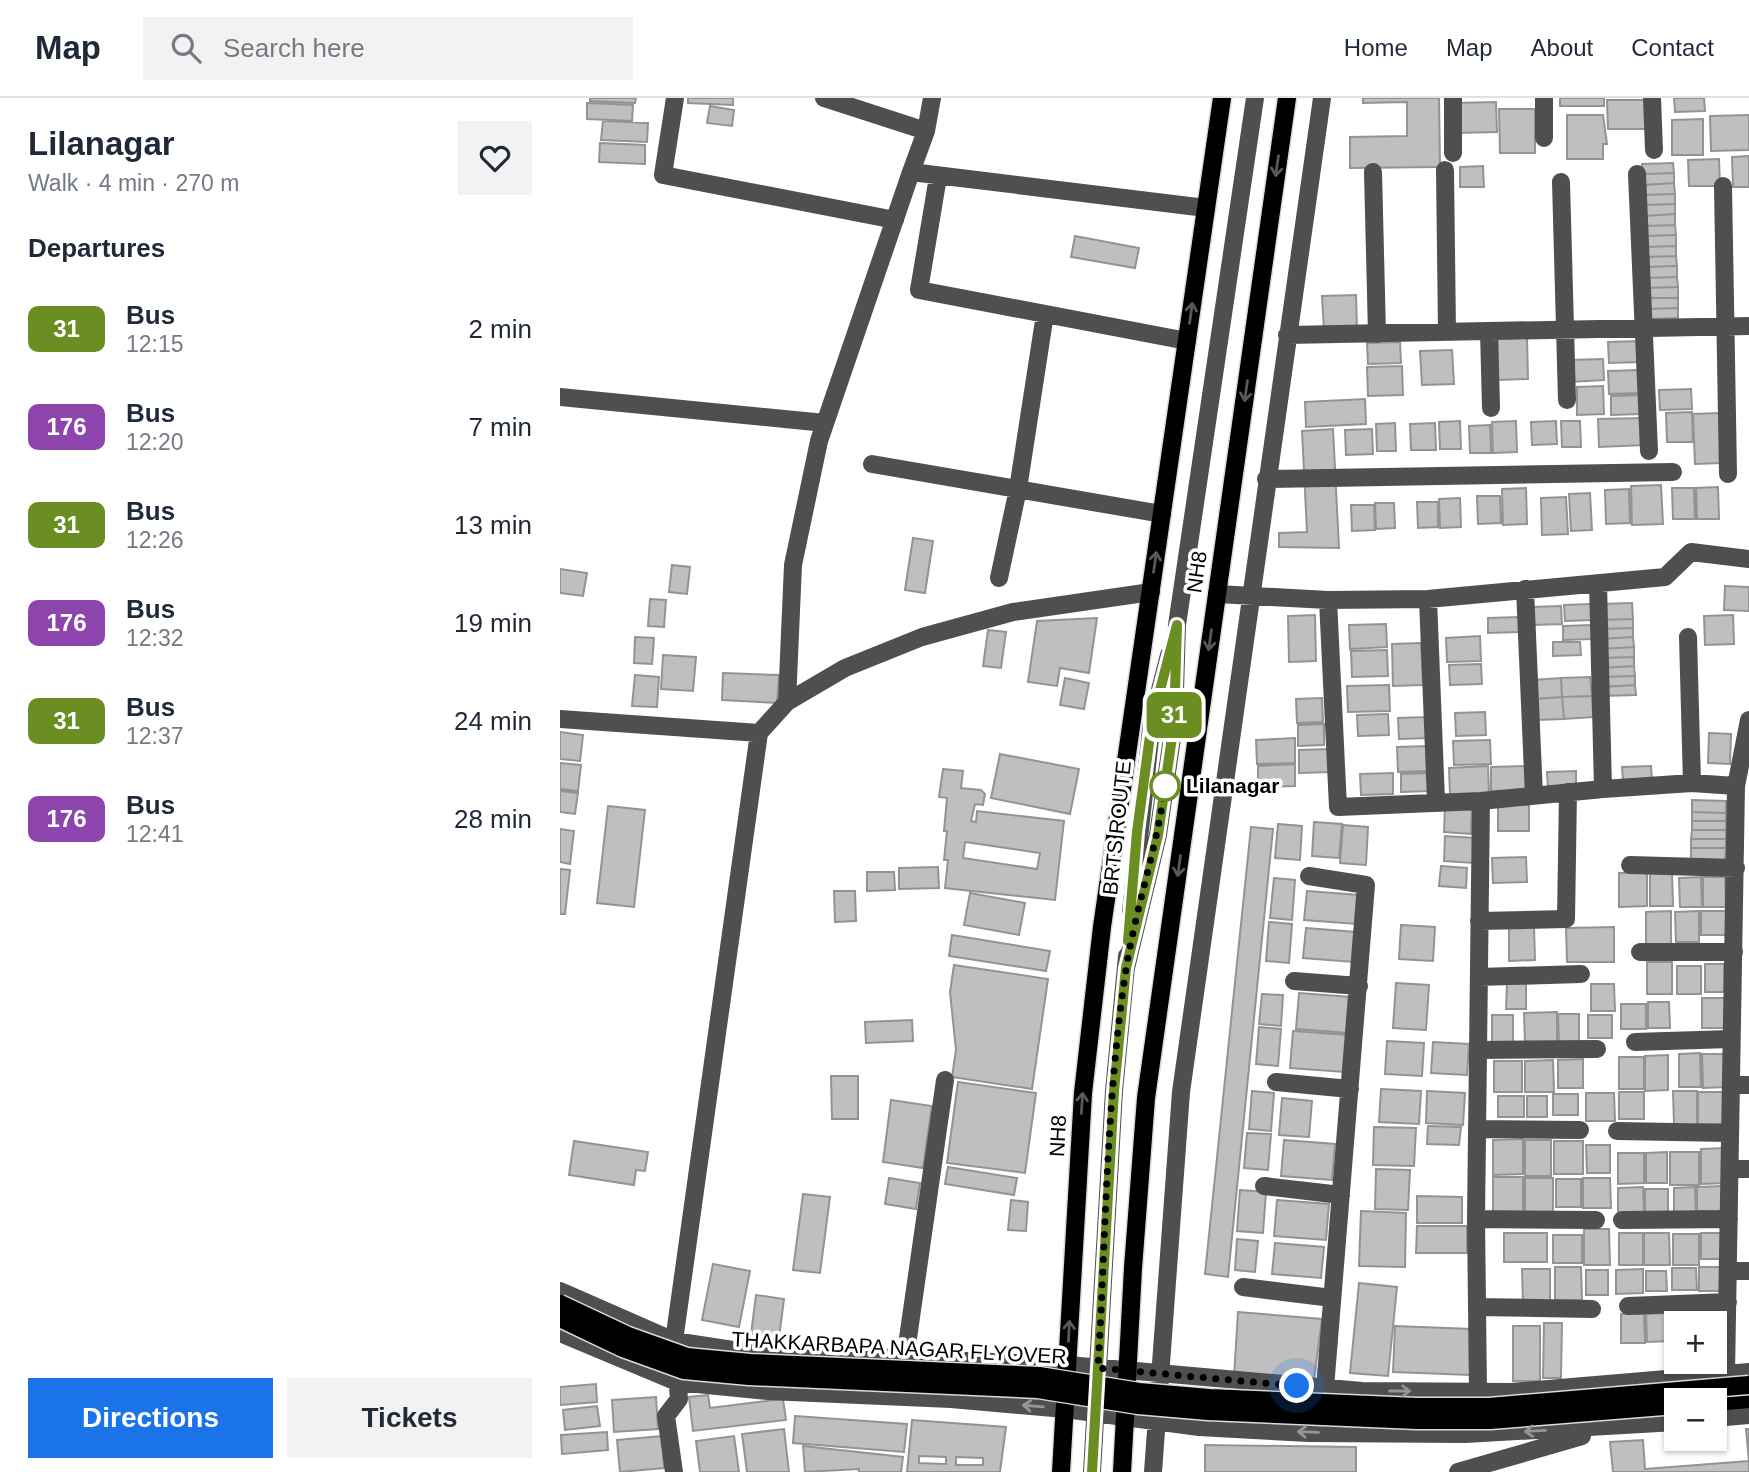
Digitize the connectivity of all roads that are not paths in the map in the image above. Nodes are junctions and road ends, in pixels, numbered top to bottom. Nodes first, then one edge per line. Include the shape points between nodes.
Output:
1 (674, 98) edge
2 (824, 98) edge
3 (932, 98) edge
4 (1222, 98) edge
5 (1255, 98) edge
6 (1287, 98) edge
7 (1322, 98) edge
8 (1453, 98) edge
9 (1544, 98) edge
10 (1652, 98) edge
11 (926, 131) junction
12 (1544, 138) dead end
13 (1654, 150) dead end
14 (1453, 153) dead end
15 (1445, 170) dead end
16 (911, 172) junction
17 (1373, 172) dead end
18 (1637, 174) dead end
19 (938, 177) junction
20 (1561, 182) dead end
21 (1723, 186) dead end
22 (1206, 208) junction
23 (895, 220) junction
24 (1045, 314) junction
25 (1724, 326) junction
26 (1749, 326) edge
27 (1644, 328) junction
28 (1566, 330) junction
29 (1489, 331) junction
30 (1447, 332) junction
31 (1377, 334) junction
32 (1287, 335) junction
33 (1187, 341) junction
34 (560, 397) edge
35 (1567, 400) dead end
36 (1491, 408) dead end
37 (825, 423) junction
38 (1649, 451) dead end
39 (872, 464) dead end
40 (1673, 472) dead end
41 (1728, 474) dead end
42 (1266, 480) junction
43 (1018, 489) junction
44 (1162, 514) junction
45 (1749, 559) edge
46 (999, 578) dead end
47 (1598, 583) junction
48 (1525, 589) junction
49 (1151, 592) junction
50 (1217, 594) junction
51 (1249, 596) junction
52 (1428, 598) junction
53 (1328, 600) junction
54 (1688, 637) dead end
55 (787, 702) junction
56 (560, 719) edge
57 (1749, 720) edge
58 (759, 733) junction
59 (1692, 783) junction
60 (1736, 786) junction
61 (1603, 789) junction
62 (1569, 792) junction
63 (1534, 796) junction
64 (1436, 801) junction
65 (1481, 801) junction
66 (1742, 832) edge
67 (1630, 865) dead end
68 (1736, 868) junction
69 (1310, 876) dead end
70 (1479, 921) junction
71 (1742, 926) edge
72 (1640, 952) dead end
73 (1734, 952) junction
74 (1581, 974) dead end
75 (1479, 977) junction
76 (1294, 981) dead end
77 (1359, 986) junction
78 (1740, 1008) edge
79 (1730, 1039) junction
80 (1635, 1042) dead end
81 (1597, 1049) dead end
82 (1478, 1050) junction
83 (945, 1080) dead end
84 (1276, 1082) dead end
85 (1740, 1085) edge
86 (1350, 1089) junction
87 (1477, 1129) junction
88 (1580, 1130) dead end
89 (1617, 1131) dead end
90 (1730, 1133) junction
91 (1730, 1169) junction
92 (1749, 1169) edge
93 (1264, 1186) dead end
94 (1341, 1195) junction
95 (1476, 1219) junction
96 (1729, 1219) junction
97 (1595, 1220) dead end
98 (1622, 1220) dead end
99 (1749, 1271) edge
100 (1729, 1272) junction
101 (1243, 1287) dead end
102 (560, 1291) edge
103 (1332, 1298) junction
104 (1728, 1302) junction
105 (560, 1304) edge
106 (1628, 1306) dead end
107 (1477, 1307) junction
108 (1592, 1309) dead end
109 (560, 1318) edge
110 (560, 1333) edge
111 (1727, 1338) edge
112 (674, 1341) junction
113 (905, 1359) junction
114 (1068, 1365) junction
115 (1098, 1368) junction
116 (1127, 1371) junction
117 (1749, 1372) edge
118 (1158, 1374) junction
119 (1726, 1374) edge
120 (1727, 1374) edge
121 (677, 1382) junction
122 (1609, 1385) junction
123 (1749, 1385) edge
124 (1325, 1388) junction
125 (1478, 1392) junction
126 (1749, 1399) edge
127 (1727, 1401) edge
128 (1664, 1406) edge
129 (1065, 1409) junction
130 (1095, 1414) junction
131 (1749, 1415) edge
132 (1727, 1417) edge
133 (1125, 1419) junction
134 (1156, 1422) junction
135 (1664, 1423) edge
136 (1613, 1427) junction
137 (1485, 1468) edge
138 (674, 1472) edge
139 (1060, 1472) edge
140 (1092, 1472) edge
141 (1122, 1472) edge
142 (1153, 1472) edge
143 (1458, 1472) edge

1 - 23 street via 663,175
2 - 11 street
3 - 11 street
4 - 22 main road, NH8
5 - 115 street, BRTS ROUTE via 1177,625 1152,721 1137,832 1114,1091
6 -> 50 main road, NH8
7 - 32 street
8 - 14 street
9 - 12 street
10 - 13 street
11 - 16 street
15 - 30 street
16 - 19 street
16 - 23 street
17 - 31 street
18 - 27 street
19 - 22 street
19 - 24 street via 919,290
20 - 28 street
21 - 25 street
33 -> 22 main road, NH8
23 - 37 street
24 - 33 street
24 - 43 street
25 - 26 street
25 - 27 street
25 - 41 street
27 - 28 street
27 - 38 street
28 - 29 street
28 - 35 street
29 - 30 street
29 - 36 street
30 - 31 street
31 - 32 street
32 - 42 street
33 - 44 main road, NH8
34 - 37 street
37 - 55 street via 793,565
39 - 43 street
40 - 42 street
42 - 51 street
43 - 44 street
43 - 46 street
49 -> 44 main road, NH8
45 - 47 street via 1691,552 1665,577
47 - 48 street
47 - 61 street
48 - 52 street
48 - 63 street
49 - 55 street via 1013,612 922,637 845,667
114 -> 49 main road, NH8 via 1083,1093
50 - 51 street
50 -> 116 main road, NH8 via 1146,1098
51 - 53 street
51 - 118 street via 1181,1092
52 - 53 street
52 - 64 street
53 - 64 street via 1338,807
54 - 59 street
55 - 58 street
56 - 58 street
57 - 60 street
58 - 112 street
59 - 60 street
59 - 61 street
60 - 66 street
61 - 62 street
62 - 63 street
62 - 70 street via 1566,919
63 - 65 street
64 - 65 street
65 - 70 street
66 - 68 street
67 - 68 street
68 - 71 street
69 - 77 street via 1366,885
70 - 75 street
71 - 73 street
72 - 73 street
73 - 78 street
74 - 75 street
75 - 82 street
76 - 77 street
77 - 86 street
78 - 79 street
79 - 80 street
79 - 85 street
81 - 82 street
82 - 87 street
83 - 113 street
84 - 86 street
85 - 90 street
86 - 94 street
87 - 88 street
87 - 95 street
89 - 90 street
90 - 91 street
91 - 92 street
91 - 96 street
93 - 94 street
94 - 103 street
95 - 97 street
95 - 107 street
96 - 98 street
96 - 100 street
99 - 100 street
100 - 104 street
101 - 103 street
102 - 112 street
103 - 124 street
104 - 106 street
104 - 111 street
105 - 123 main road, THAKKARBAPA NAGAR FLYOVER, bridge via 687,1357 1039,1376 1209,1398 1489,1406
107 - 108 street
107 - 125 street
109 - 128 main road, THAKKARBAPA NAGAR FLYOVER, bridge via 684,1370 749,1376 1038,1389 1208,1411 1417,1420 1490,1420
110 - 121 street
112 - 113 street via 746,1352
112 - 121 street
113 - 114 street
114 - 115 street
114 - 129 main road, NH8
115 - 116 street
115 - 130 street, BRTS ROUTE
116 - 118 street
116 - 133 main road, NH8
117 - 120 street
118 - 124 street
118 - 134 street
119 - 122 street
129 -> 121 street
121 - 138 street via 679,1399 666,1416
122 - 125 street
122 - 136 street
124 -> 125 street
126 - 127 main road
129 - 130 street
129 - 139 main road, NH8
130 - 133 street
130 - 140 street, BRTS ROUTE
131 - 132 street
133 - 134 street
133 - 141 main road, NH8
136 -> 134 street via 1465,1434 1348,1433
134 - 142 street
135 - 136 street
136 - 137 street
137 - 143 street

